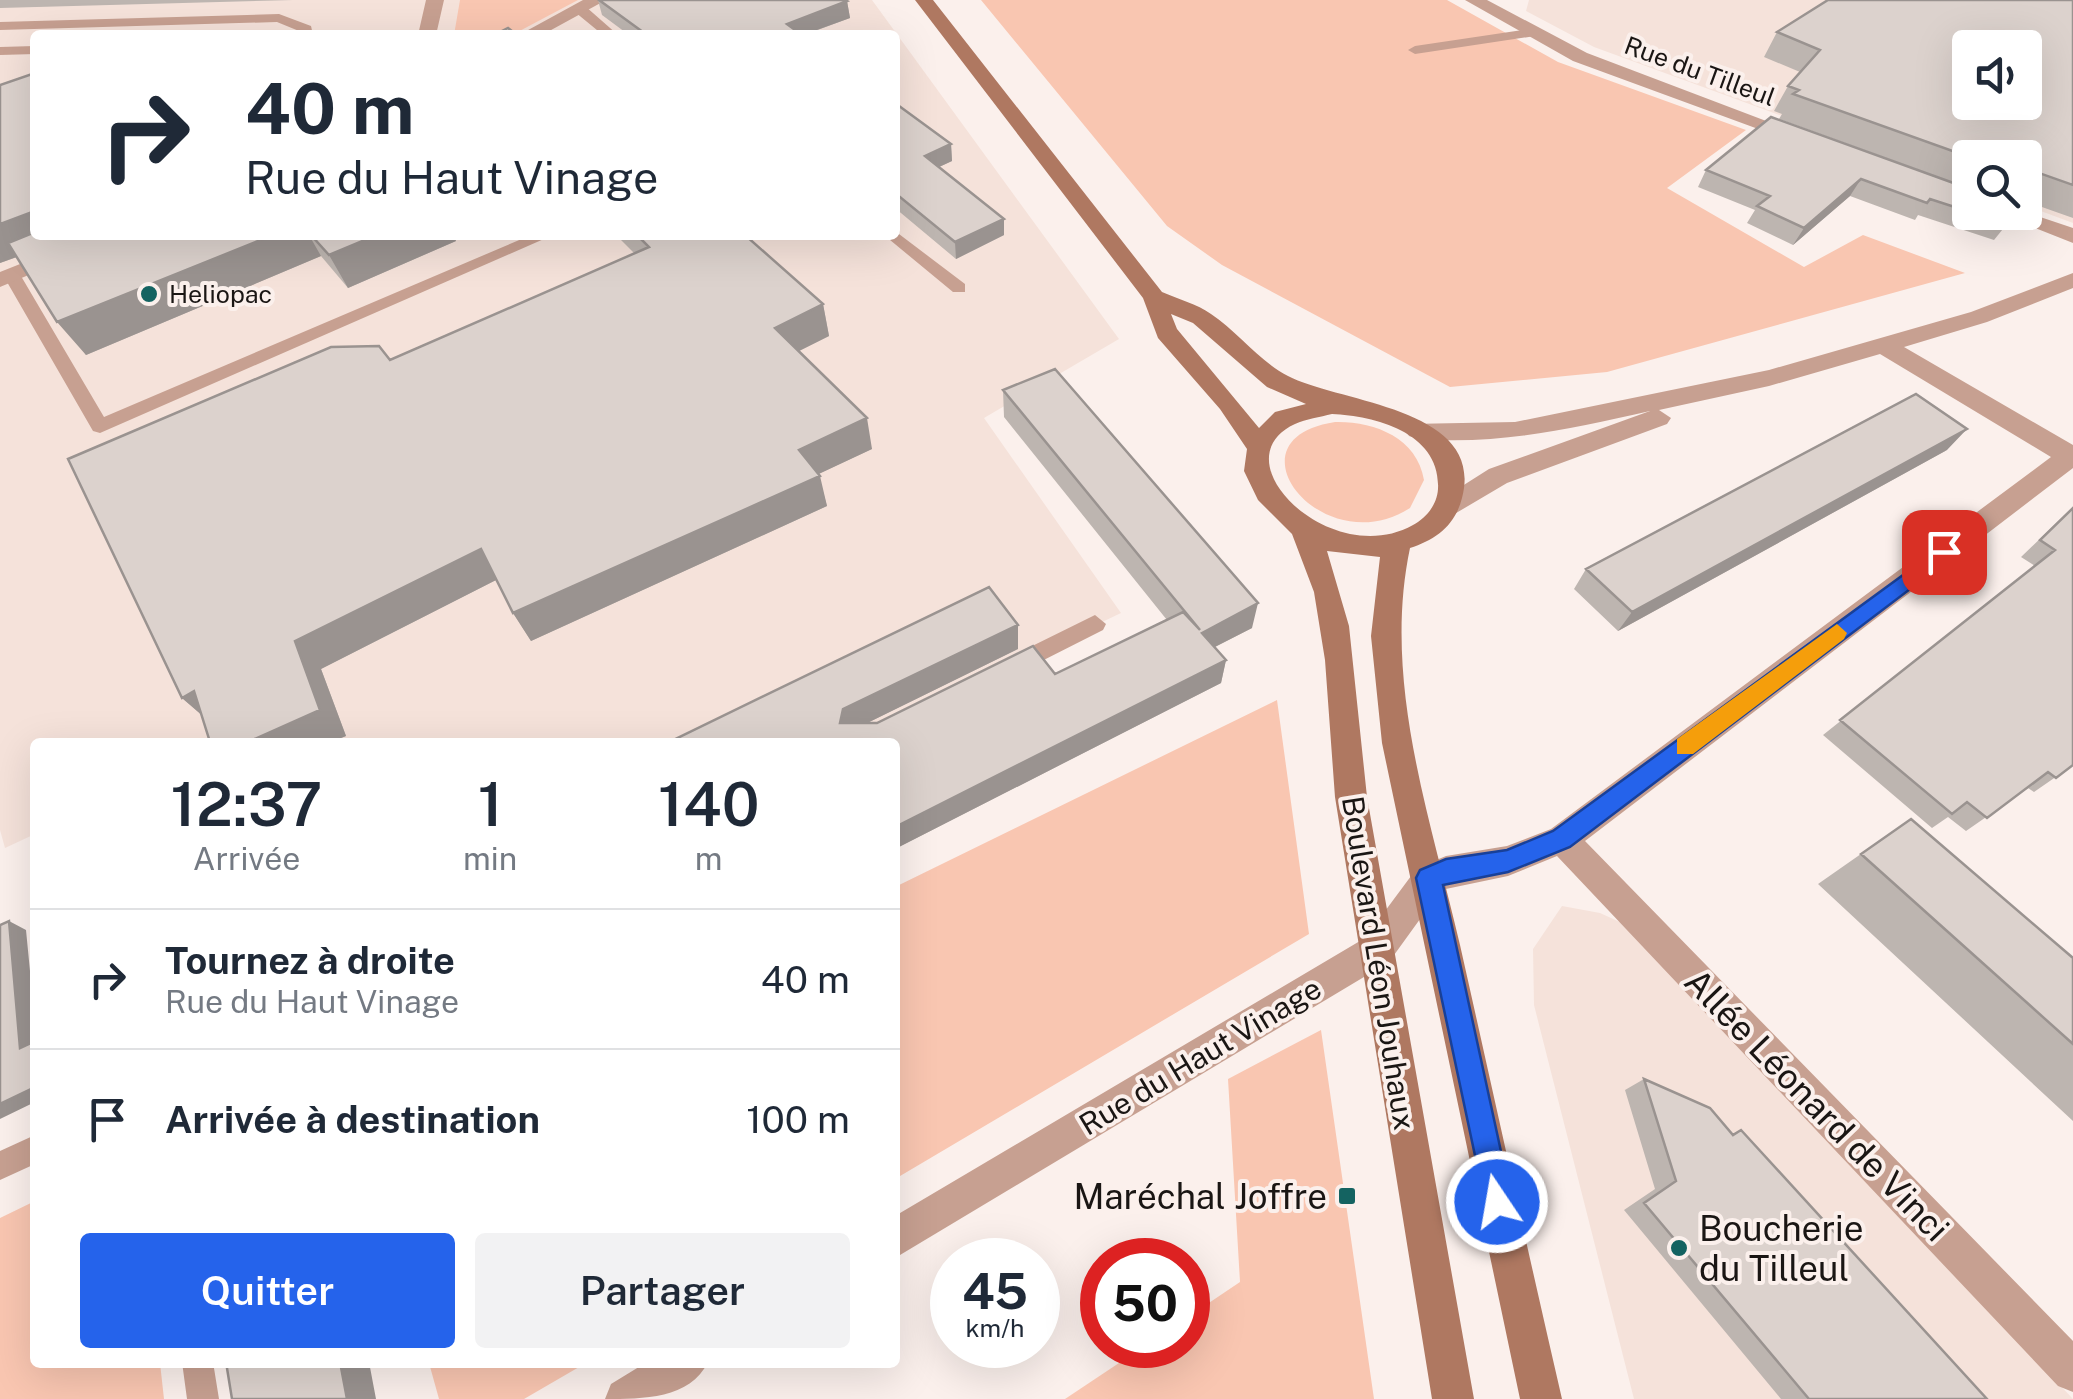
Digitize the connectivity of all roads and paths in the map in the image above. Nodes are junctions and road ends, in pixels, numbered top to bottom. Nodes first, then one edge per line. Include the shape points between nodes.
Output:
1 (435, 0) edge
2 (924, 0) edge
3 (1474, 0) edge
4 (588, 4) edge
5 (0, 26) edge
6 (306, 30) edge
7 (429, 30) edge
8 (538, 30) edge
9 (607, 30) edge
10 (1530, 33) junction
11 (30, 50) edge
12 (1416, 50) dead end
13 (0, 52) edge
14 (1819, 144) edge
15 (2042, 225) edge
16 (2073, 236) edge
17 (101, 240) edge
18 (533, 240) edge
19 (898, 240) edge
20 (6, 277) edge
21 (2073, 280) edge
22 (959, 288) dead end
23 (1154, 297) junction
24 (1885, 346) junction
25 (1769, 378) junction
26 (1332, 404) junction
27 (1418, 430) junction
28 (1258, 446) junction
29 (2072, 456) edge
30 (1446, 509) junction
31 (1303, 530) junction
32 (1397, 543) junction
33 (1095, 624) dead end
34 (994, 675) edge
35 (1562, 839) junction
36 (1429, 878) junction
37 (1377, 950) junction
38 (30, 1151) edge
39 (0, 1166) edge
40 (900, 1235) edge
41 (198, 1368) edge
42 (677, 1368) edge
43 (2073, 1371) edge
44 (203, 1399) edge
45 (626, 1399) edge
46 (1453, 1399) edge
47 (1541, 1399) edge

1 - 7 street
2 - 23 main road
3 - 10 street, Rue du Tilleul
4 - 8 street
4 - 9 lane
5 - 6 lane via 280,18
10 - 12 lane
10 - 14 street, Rue du Tilleul
11 - 13 lane
15 - 16 street
17 - 20 street
18 - 20 lane via 100,426
19 - 22 lane
21 - 24 street
23 - 26 main road via 1201,318 1276,380
23 - 28 main road via 1166,332
24 - 25 street
24 - 29 street
25 - 27 street via 1515,431
25 - 30 street via 1498,476
26 - 27 main road via 1378,410
26 - 28 main road via 1280,420
27 - 30 main road via 1448,467 1452,489
28 - 31 main road via 1262,491
29 - 35 street
30 - 32 main road via 1422,533
31 - 32 main road via 1350,545
31 - 37 main road, Boulevard Léon Jouhaux via 1331,600 1347,767
32 - 36 main road, Boulevard Léon Jouhaux via 1388,573 1386,644
33 - 34 lane
35 - 36 street via 1508,861
35 - 43 street, Allée Léonard de Vinci
36 - 37 street, Rue du Haut Vinage
36 - 47 main road, Boulevard Léon Jouhaux
37 - 40 street, Rue du Haut Vinage
37 - 46 main road, Boulevard Léon Jouhaux
38 - 39 lane
41 - 44 lane
42 - 45 street

